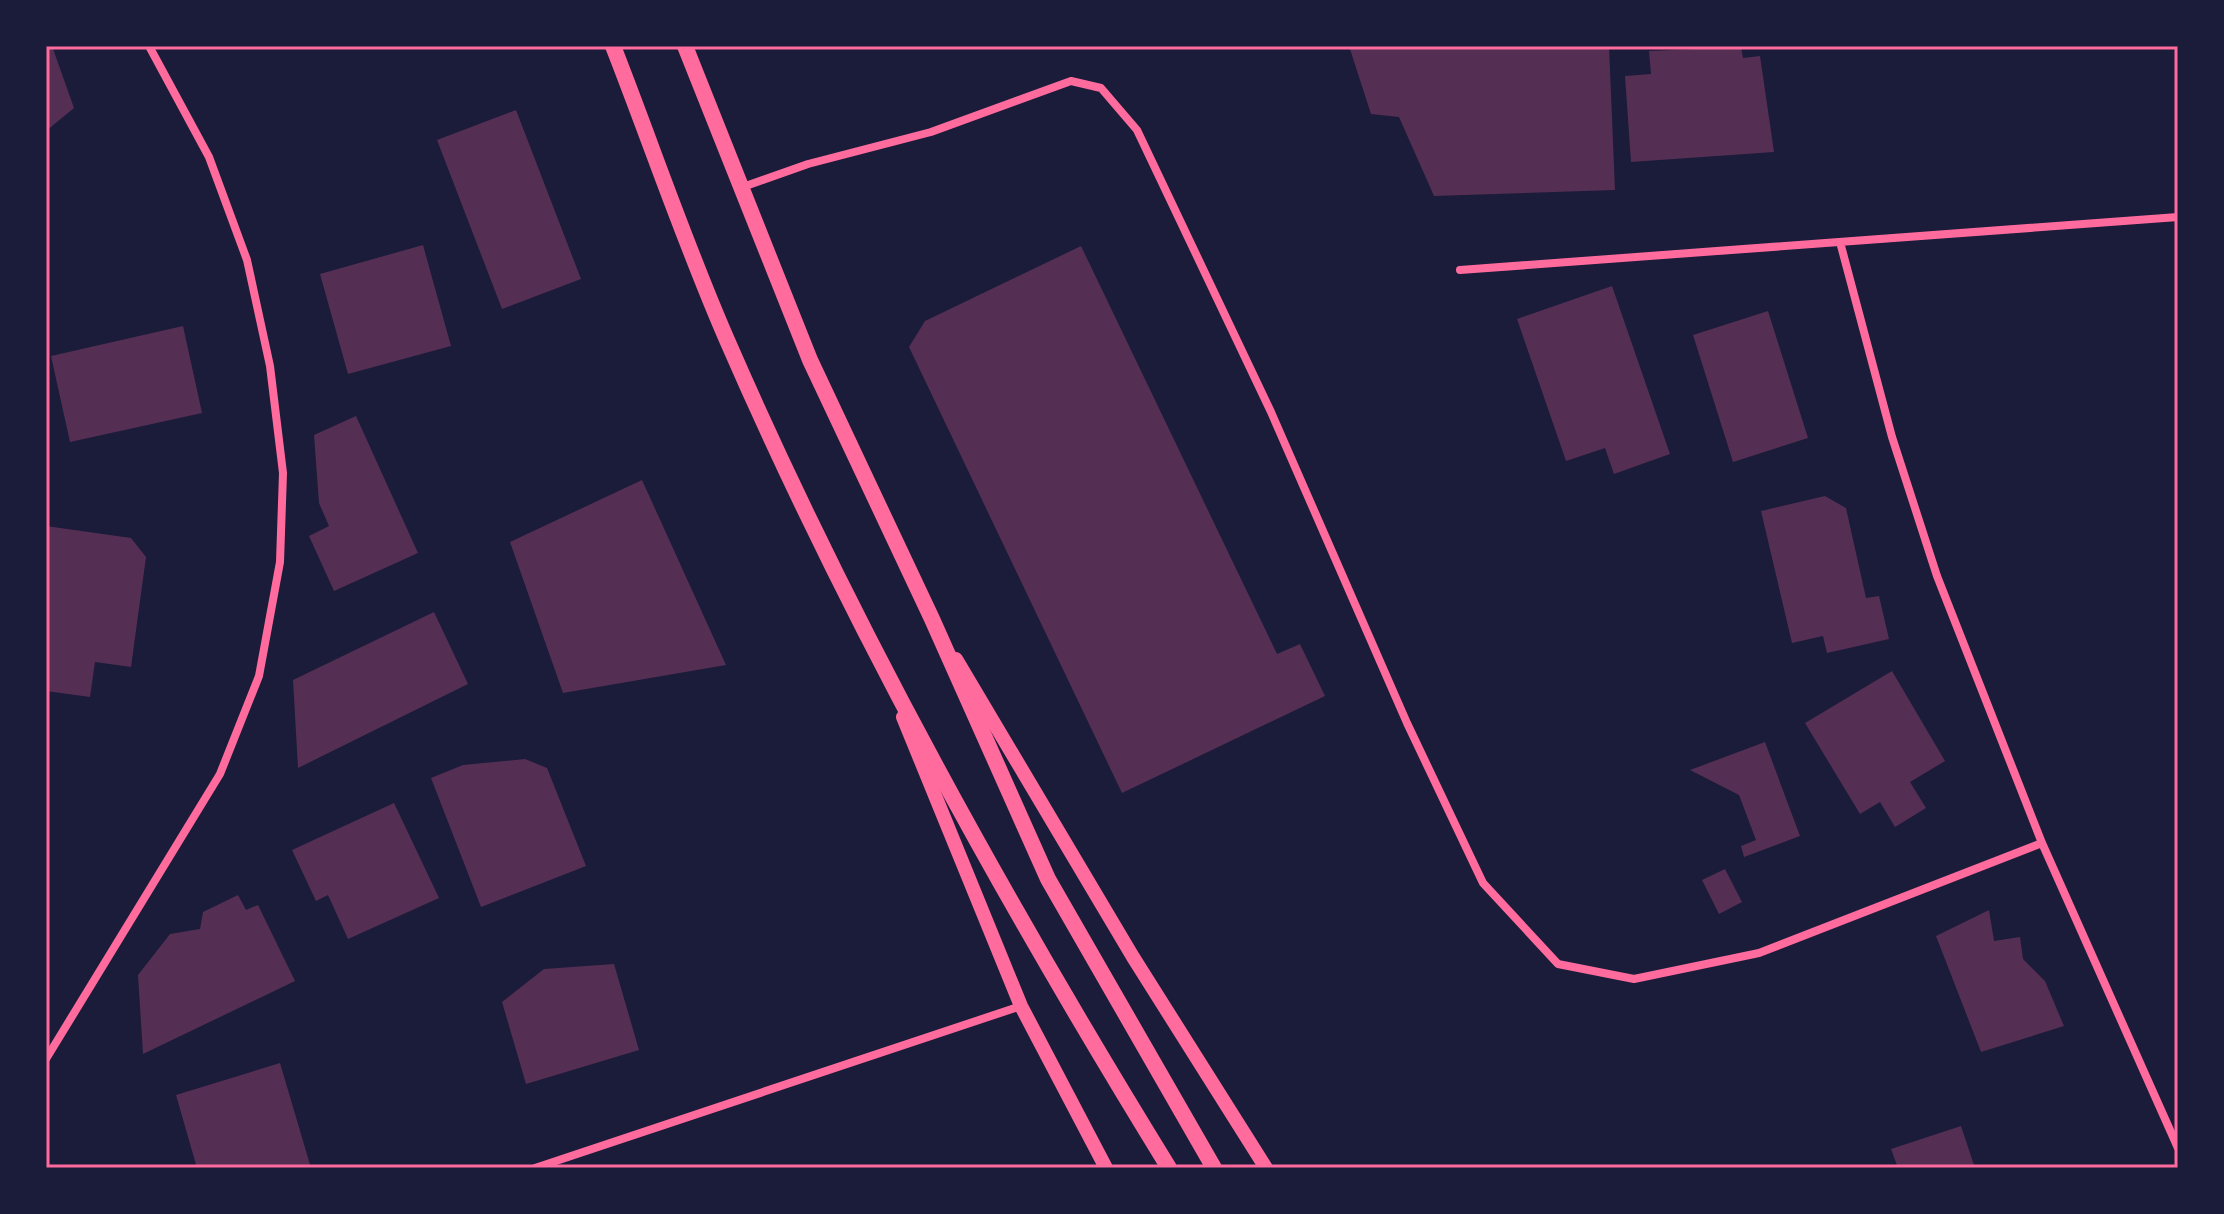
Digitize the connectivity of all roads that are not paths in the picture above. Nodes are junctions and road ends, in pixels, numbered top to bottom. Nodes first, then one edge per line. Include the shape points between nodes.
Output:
1 (149, 46) edge
2 (613, 46) edge
3 (685, 46) edge
4 (740, 188) junction
5 (2178, 217) edge
6 (1840, 242) junction
7 (1460, 270) dead end
8 (932, 619) junction
9 (878, 658) junction
10 (2042, 843) junction
11 (1021, 1006) junction
12 (46, 1059) edge
13 (2178, 1148) edge
14 (535, 1168) edge
15 (1106, 1168) edge
16 (1169, 1168) edge
17 (1214, 1168) edge
18 (1266, 1168) edge

1 - 12 street via 209,157 247,260 270,366 283,473 280,562 259,676 220,774
2 - 9 main road via 726,338
3 - 4 main road
4 - 8 main road via 810,360
4 - 10 street via 931,132 1071,81 1101,88 1137,130 1271,412 1483,883 1558,964 1634,979 1759,953
5 - 6 street
6 - 7 street
6 - 10 street via 1892,437 1937,576
8 - 17 main road via 1048,879
8 - 18 street
9 - 11 street
9 - 16 main road via 1091,1042
10 - 13 street
11 - 14 street
11 - 15 street

